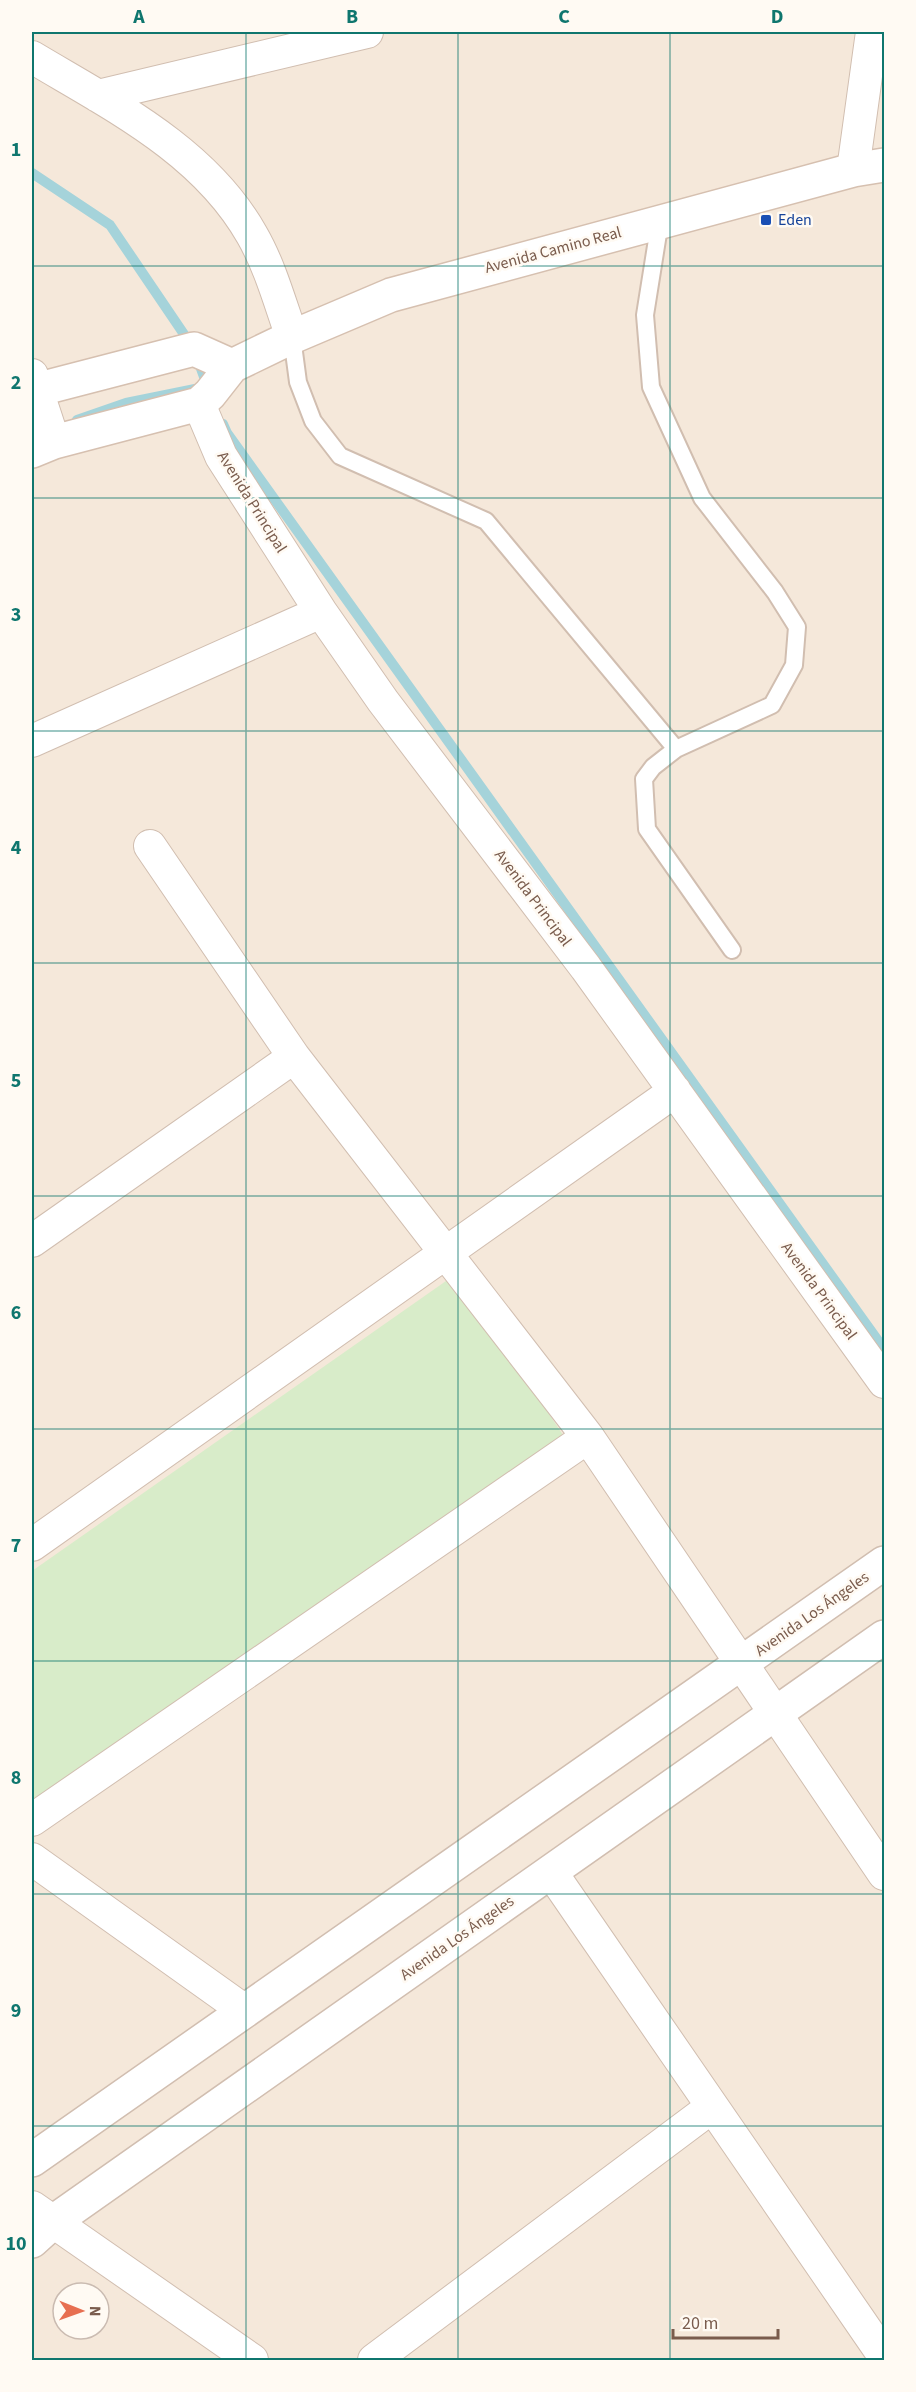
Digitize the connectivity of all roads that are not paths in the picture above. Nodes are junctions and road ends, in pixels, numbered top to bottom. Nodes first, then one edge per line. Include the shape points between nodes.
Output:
1 (367, 32) edge
2 (872, 32) edge
3 (330, 35) edge
4 (32, 57) edge
5 (98, 96) junction
6 (885, 165) edge
7 (853, 170) junction
8 (660, 221) junction
9 (292, 337) junction
10 (232, 366) junction
11 (33, 385) edge
12 (198, 404) junction
13 (43, 446) edge
14 (321, 612) junction
15 (32, 741) edge
16 (676, 749) junction
17 (150, 846) dead end
18 (732, 950) dead end
19 (294, 1057) junction
20 (675, 1091) junction
21 (38, 1226) edge
22 (446, 1254) junction
23 (885, 1382) edge
24 (588, 1437) junction
25 (32, 1545) edge
26 (885, 1563) edge
27 (885, 1636) edge
28 (742, 1663) junction
29 (775, 1714) junction
30 (32, 1820) edge
31 (32, 1859) edge
32 (550, 1872) junction
33 (885, 1874) edge
34 (245, 2011) junction
35 (712, 2108) junction
36 (32, 2160) edge
37 (39, 2224) edge
38 (884, 2356) edge
39 (252, 2361) edge
40 (374, 2361) edge
41 (878, 2361) edge

1 - 3 street
2 - 7 street
3 - 5 street
4 - 5 street
5 - 9 street via 148,126 218,185 252,235
6 - 7 street, Avenida Camino Real
7 - 8 street, Avenida Camino Real
8 - 9 street, Avenida Camino Real via 391,295
8 - 16 lane via 645,315 651,387 702,498 775,592 797,627 794,665 772,705
9 - 10 street, Avenida Camino Real
9 - 16 lane via 298,382 313,421 340,456 486,520
10 - 11 street via 194,349
10 - 12 street, Avenida Camino Real
11 - 13 street
12 - 13 street
12 - 14 street, Avenida Principal via 221,456
14 - 15 street
14 - 20 street, Avenida Principal via 383,701
16 - 18 lane via 644,779 647,829
17 - 19 street
19 - 21 street
19 - 22 street
20 - 22 street
20 - 23 street, Avenida Principal
22 - 24 street
22 - 25 street
24 - 28 street
24 - 30 street
26 - 28 street, Avenida Los Ángeles
27 - 29 street, Avenida Los Ángeles
28 - 29 street
28 - 34 street, Avenida Los Ángeles
29 - 32 street, Avenida Los Ángeles
29 - 33 street
31 - 34 street
32 - 35 street
32 - 37 street, Avenida Los Ángeles
34 - 36 street, Avenida Los Ángeles
35 - 38 street
35 - 40 street
37 - 39 street
38 - 41 street

